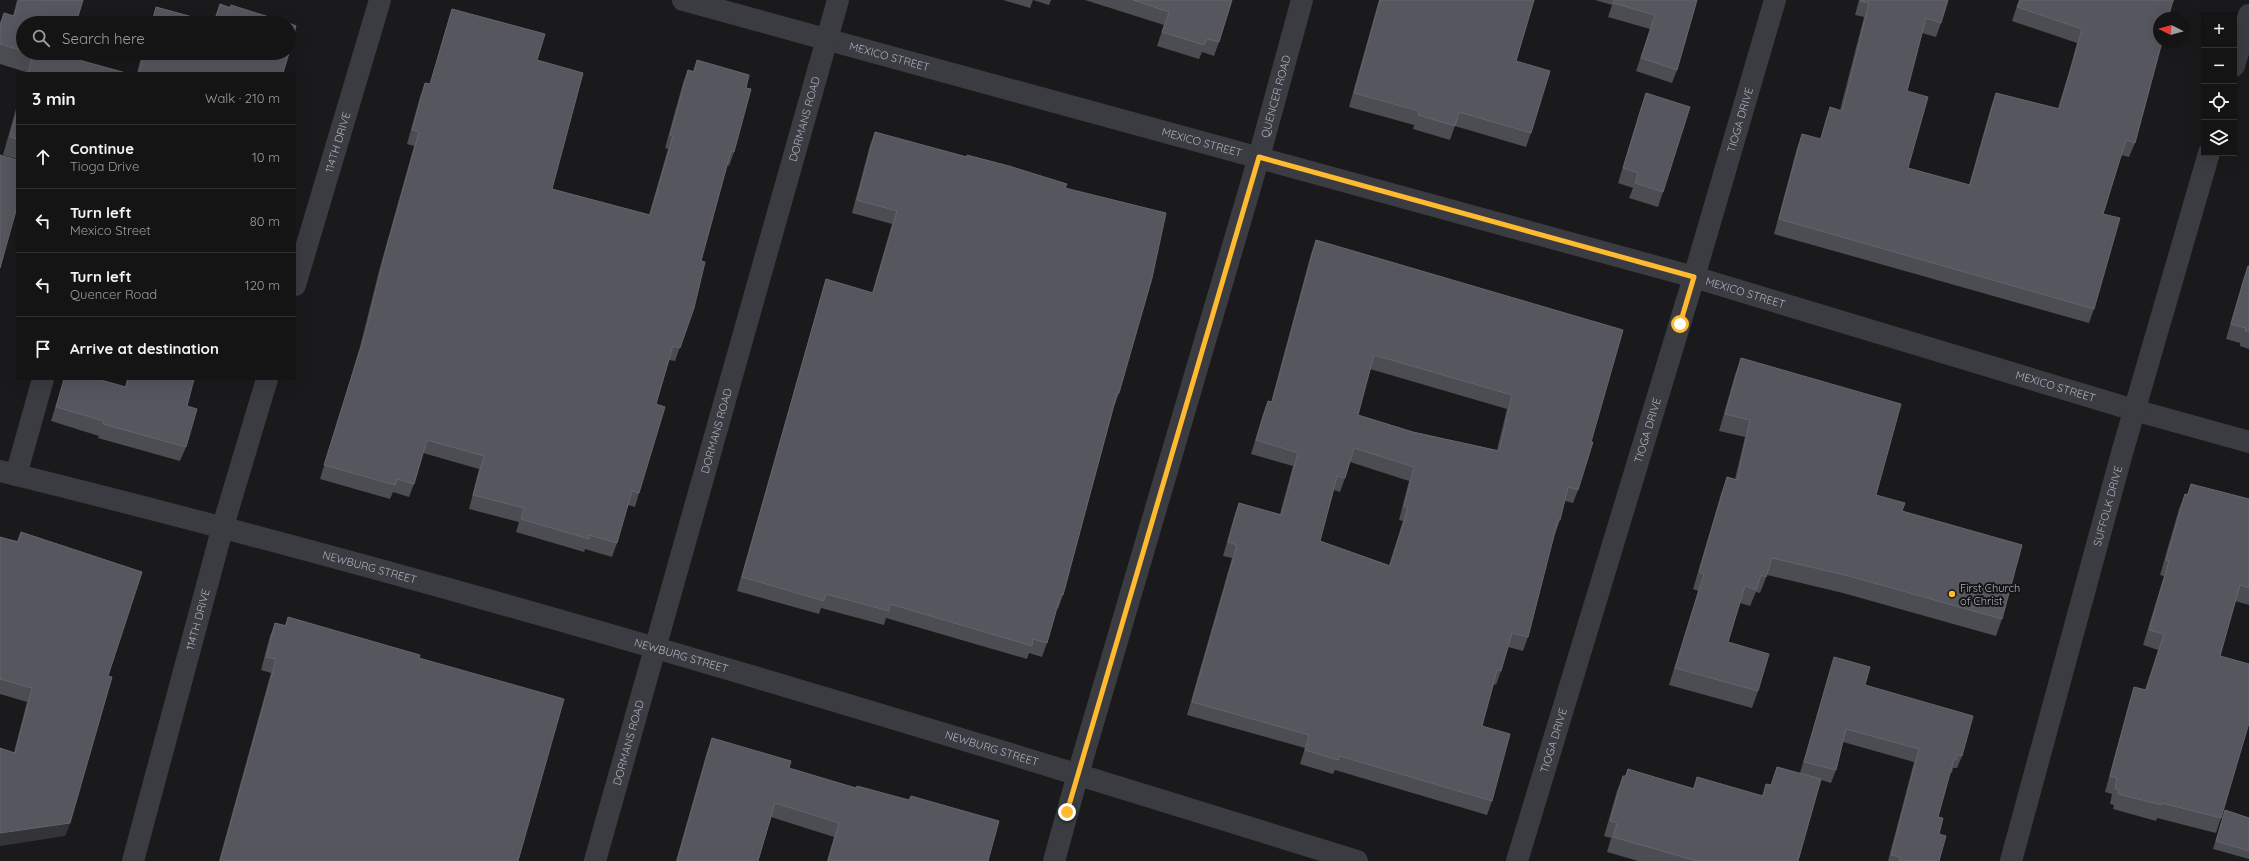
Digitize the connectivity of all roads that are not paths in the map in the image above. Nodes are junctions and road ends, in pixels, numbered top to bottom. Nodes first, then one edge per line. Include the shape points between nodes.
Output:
1 (380, 0) edge
2 (683, 0) edge
3 (838, 0) edge
4 (1302, 0) edge
5 (1775, 0) edge
6 (2249, 15) edge
7 (828, 40) junction
8 (2237, 56) edge
9 (2208, 156) edge
10 (1259, 157) junction
11 (1694, 277) junction
12 (296, 282) edge
13 (43, 380) edge
14 (267, 380) edge
15 (2134, 410) junction
16 (2249, 442) edge
17 (8, 473) edge
18 (224, 526) junction
19 (654, 648) junction
20 (1078, 774) junction
21 (133, 861) edge
22 (595, 861) edge
23 (1054, 861) edge
24 (1357, 861) edge
25 (1517, 861) edge
26 (2011, 861) edge

1 - 12 street, 114TH DRIVE
2 - 7 street, MEXICO STREET
3 - 7 street, DORMANS ROAD
4 - 10 street, QUENCER ROAD
5 - 11 street, TIOGA DRIVE
6 - 8 street
7 - 10 street, MEXICO STREET
7 - 19 street, DORMANS ROAD
9 - 15 street, SUFFOLK DRIVE
10 - 11 street, MEXICO STREET
10 - 20 street, QUENCER ROAD
11 - 15 street, MEXICO STREET
11 - 25 street, TIOGA DRIVE
13 - 17 street
14 - 18 street, 114TH DRIVE
15 - 16 street, MEXICO STREET
15 - 26 street, SUFFOLK DRIVE
17 - 18 street, NEWBURG STREET
18 - 19 street, NEWBURG STREET
18 - 21 street, 114TH DRIVE
19 - 20 street, NEWBURG STREET
19 - 22 street, DORMANS ROAD
20 - 23 street, QUENCER ROAD
20 - 24 street, NEWBURG STREET

